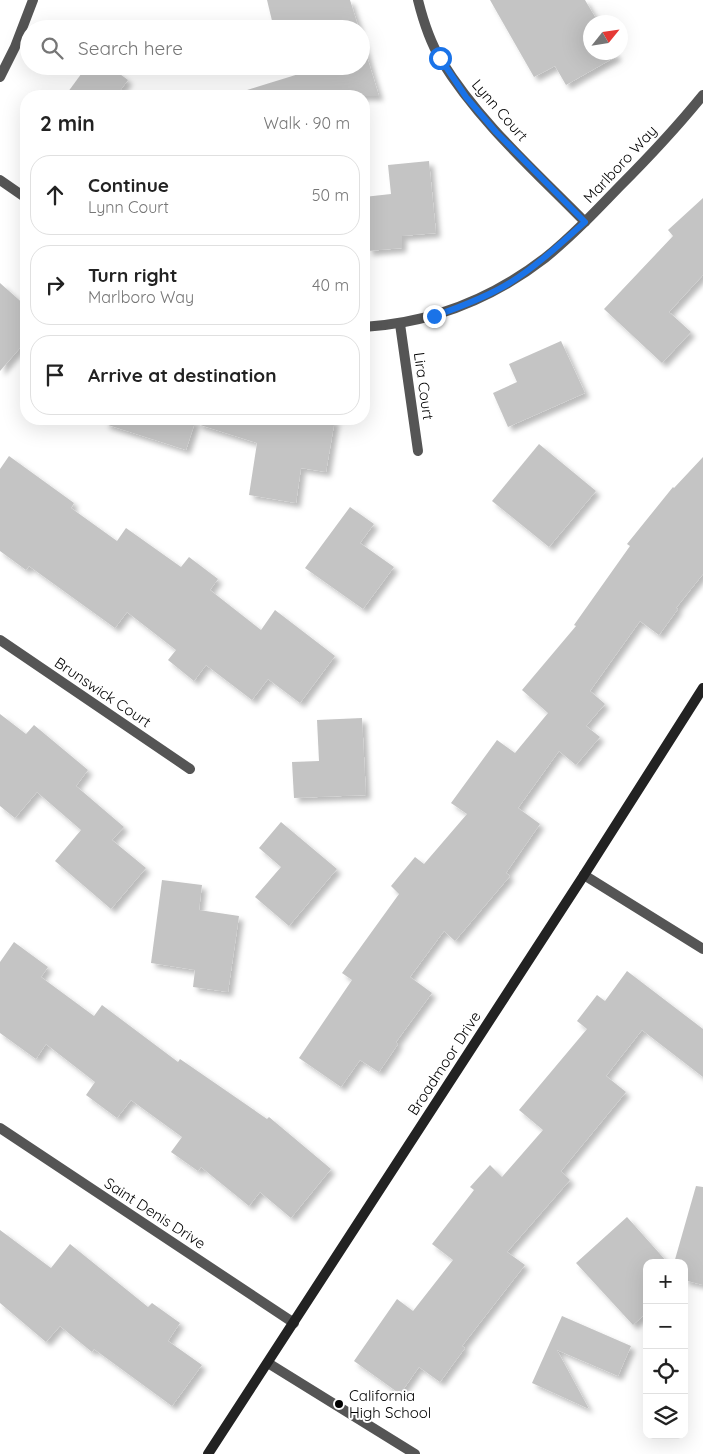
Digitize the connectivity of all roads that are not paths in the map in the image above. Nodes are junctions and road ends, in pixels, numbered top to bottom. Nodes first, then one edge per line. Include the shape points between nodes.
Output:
1 (33, 0) edge
2 (418, 0) edge
3 (26, 20) edge
4 (20, 35) edge
5 (0, 77) edge
6 (703, 95) edge
7 (0, 180) edge
8 (20, 194) edge
9 (585, 222) junction
10 (400, 324) junction
11 (370, 326) edge
12 (418, 451) dead end
13 (0, 640) edge
14 (703, 688) edge
15 (190, 769) dead end
16 (584, 875) junction
17 (703, 949) edge
18 (0, 1128) edge
19 (294, 1323) junction
20 (268, 1363) junction
21 (410, 1453) edge
22 (208, 1454) edge

1 - 3 street
2 - 9 street, Lynn Court via 423,21 440,58 466,97
4 - 5 street
6 - 9 street, Marlboro Way
7 - 8 street
9 - 10 street, Marlboro Way via 545,258 510,282 465,305
10 - 11 street, Marlboro Way
10 - 12 street, Lira Court
13 - 15 street, Brunswick Court
14 - 16 street, Broadmoor Drive
16 - 17 street
16 - 19 street, Broadmoor Drive
18 - 19 street, Saint Denis Drive
19 - 20 street, Broadmoor Drive
20 - 21 street
20 - 22 street, Broadmoor Drive

